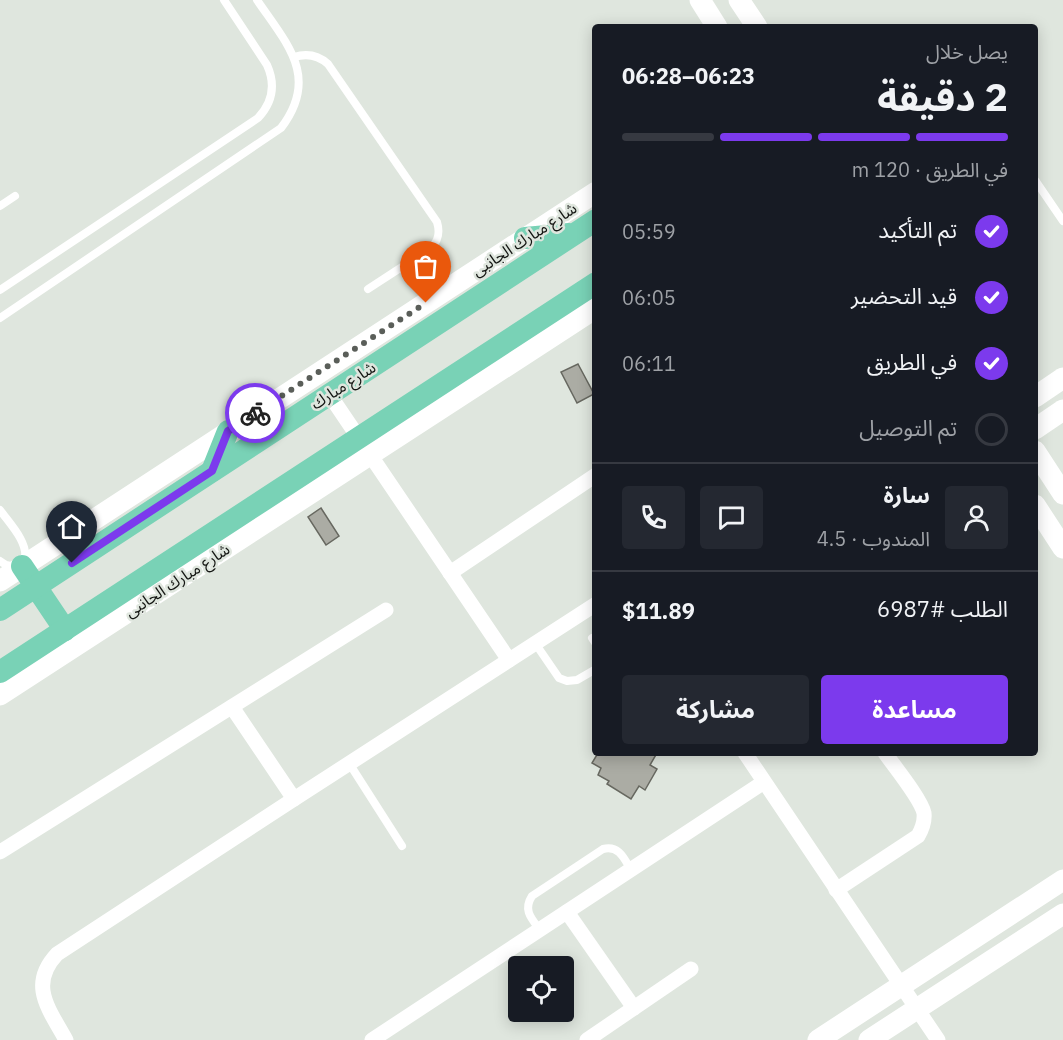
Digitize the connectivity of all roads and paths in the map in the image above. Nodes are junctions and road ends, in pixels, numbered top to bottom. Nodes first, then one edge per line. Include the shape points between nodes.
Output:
1 (224, 0) edge
2 (257, 0) edge
3 (700, 0) edge
4 (739, 0) edge
5 (715, 24) edge
6 (755, 24) edge
7 (294, 57) junction
8 (1038, 184) edge
9 (592, 195) edge
10 (15, 196) dead end
11 (0, 206) edge
12 (1063, 221) edge
13 (592, 222) edge
14 (574, 233) junction
15 (525, 238) junction
16 (2, 285) edge
17 (592, 286) edge
18 (368, 289) dead end
19 (592, 310) edge
20 (0, 318) edge
21 (1063, 378) edge
22 (329, 394) junction
23 (1038, 395) edge
24 (1063, 410) edge
25 (1038, 427) edge
26 (228, 431) junction
27 (364, 446) junction
28 (1038, 456) edge
29 (212, 471) junction
30 (592, 478) edge
31 (1063, 494) edge
32 (0, 510) edge
33 (1038, 510) edge
34 (1063, 548) edge
35 (0, 561) edge
36 (22, 566) junction
37 (450, 573) junction
38 (0, 581) edge
39 (36, 587) junction
40 (592, 607) edge
41 (0, 610) edge
42 (386, 610) dead end
43 (65, 630) junction
44 (535, 643) junction
45 (509, 660) junction
46 (592, 671) edge
47 (0, 672) edge
48 (0, 695) edge
49 (231, 707) junction
50 (747, 756) edge
51 (887, 756) edge
52 (349, 763) junction
53 (764, 782) junction
54 (294, 799) junction
55 (402, 846) dead end
56 (0, 852) edge
57 (631, 870) junction
58 (1063, 880) edge
59 (836, 890) junction
60 (567, 912) junction
61 (1063, 914) edge
62 (540, 930) junction
63 (691, 969) dead end
64 (901, 986) junction
65 (634, 1008) junction
66 (916, 1009) junction
67 (66, 1040) edge
68 (372, 1040) edge
69 (587, 1040) edge
70 (818, 1040) edge
71 (869, 1040) edge
72 (938, 1040) edge

1 - 16 lane via 270,72 273,88 264,111
2 - 7 lane
3 - 5 main road
4 - 6 main road
7 - 18 lane via 312,55 328,64 437,222 439,234 431,248
7 - 20 lane via 297,98 281,128
8 - 12 lane
9 - 15 main road, شارع مبارك الجانبى
10 - 11 lane
13 - 14 main road, شارع مبارك
14 - 15 main road
14 - 22 main road, شارع مبارك
15 - 26 main road, شارع مبارك الجانبى
17 - 27 main road
19 - 27 main road, شارع مبارك الجانبى
21 - 23 main road
22 - 27 street
22 - 29 main road, شارع مبارك
24 - 25 main road
26 - 29 main road
26 - 36 main road, شارع مبارك الجانبى
27 - 37 street
27 - 43 main road
27 - 48 main road, شارع مبارك الجانبى
28 - 31 main road
29 - 39 main road, شارع مبارك
30 - 37 street
32 - 36 lane via 24,546
33 - 34 main road
35 - 36 lane via 11,567
36 - 38 main road, شارع مبارك الجانبى
36 - 39 main road
37 - 45 street
39 - 41 main road, شارع مبارك
39 - 43 main road
40 - 44 street
42 - 49 street
43 - 47 main road
44 - 45 street
44 - 46 lane via 559,678 577,680
45 - 52 street
49 - 54 street
49 - 56 street
50 - 53 street
51 - 59 street via 921,806 921,831
52 - 54 street
52 - 55 lane
53 - 57 street
53 - 59 street
54 - 67 street via 57,954 46,969 42,987 46,1005
57 - 60 street
57 - 62 lane via 621,853 603,849 532,896 528,912
58 - 64 main road
59 - 64 street
60 - 62 street
60 - 65 street
61 - 66 main road
62 - 68 street
63 - 65 street
64 - 66 street
64 - 70 main road
65 - 69 street
66 - 71 main road
66 - 72 street

